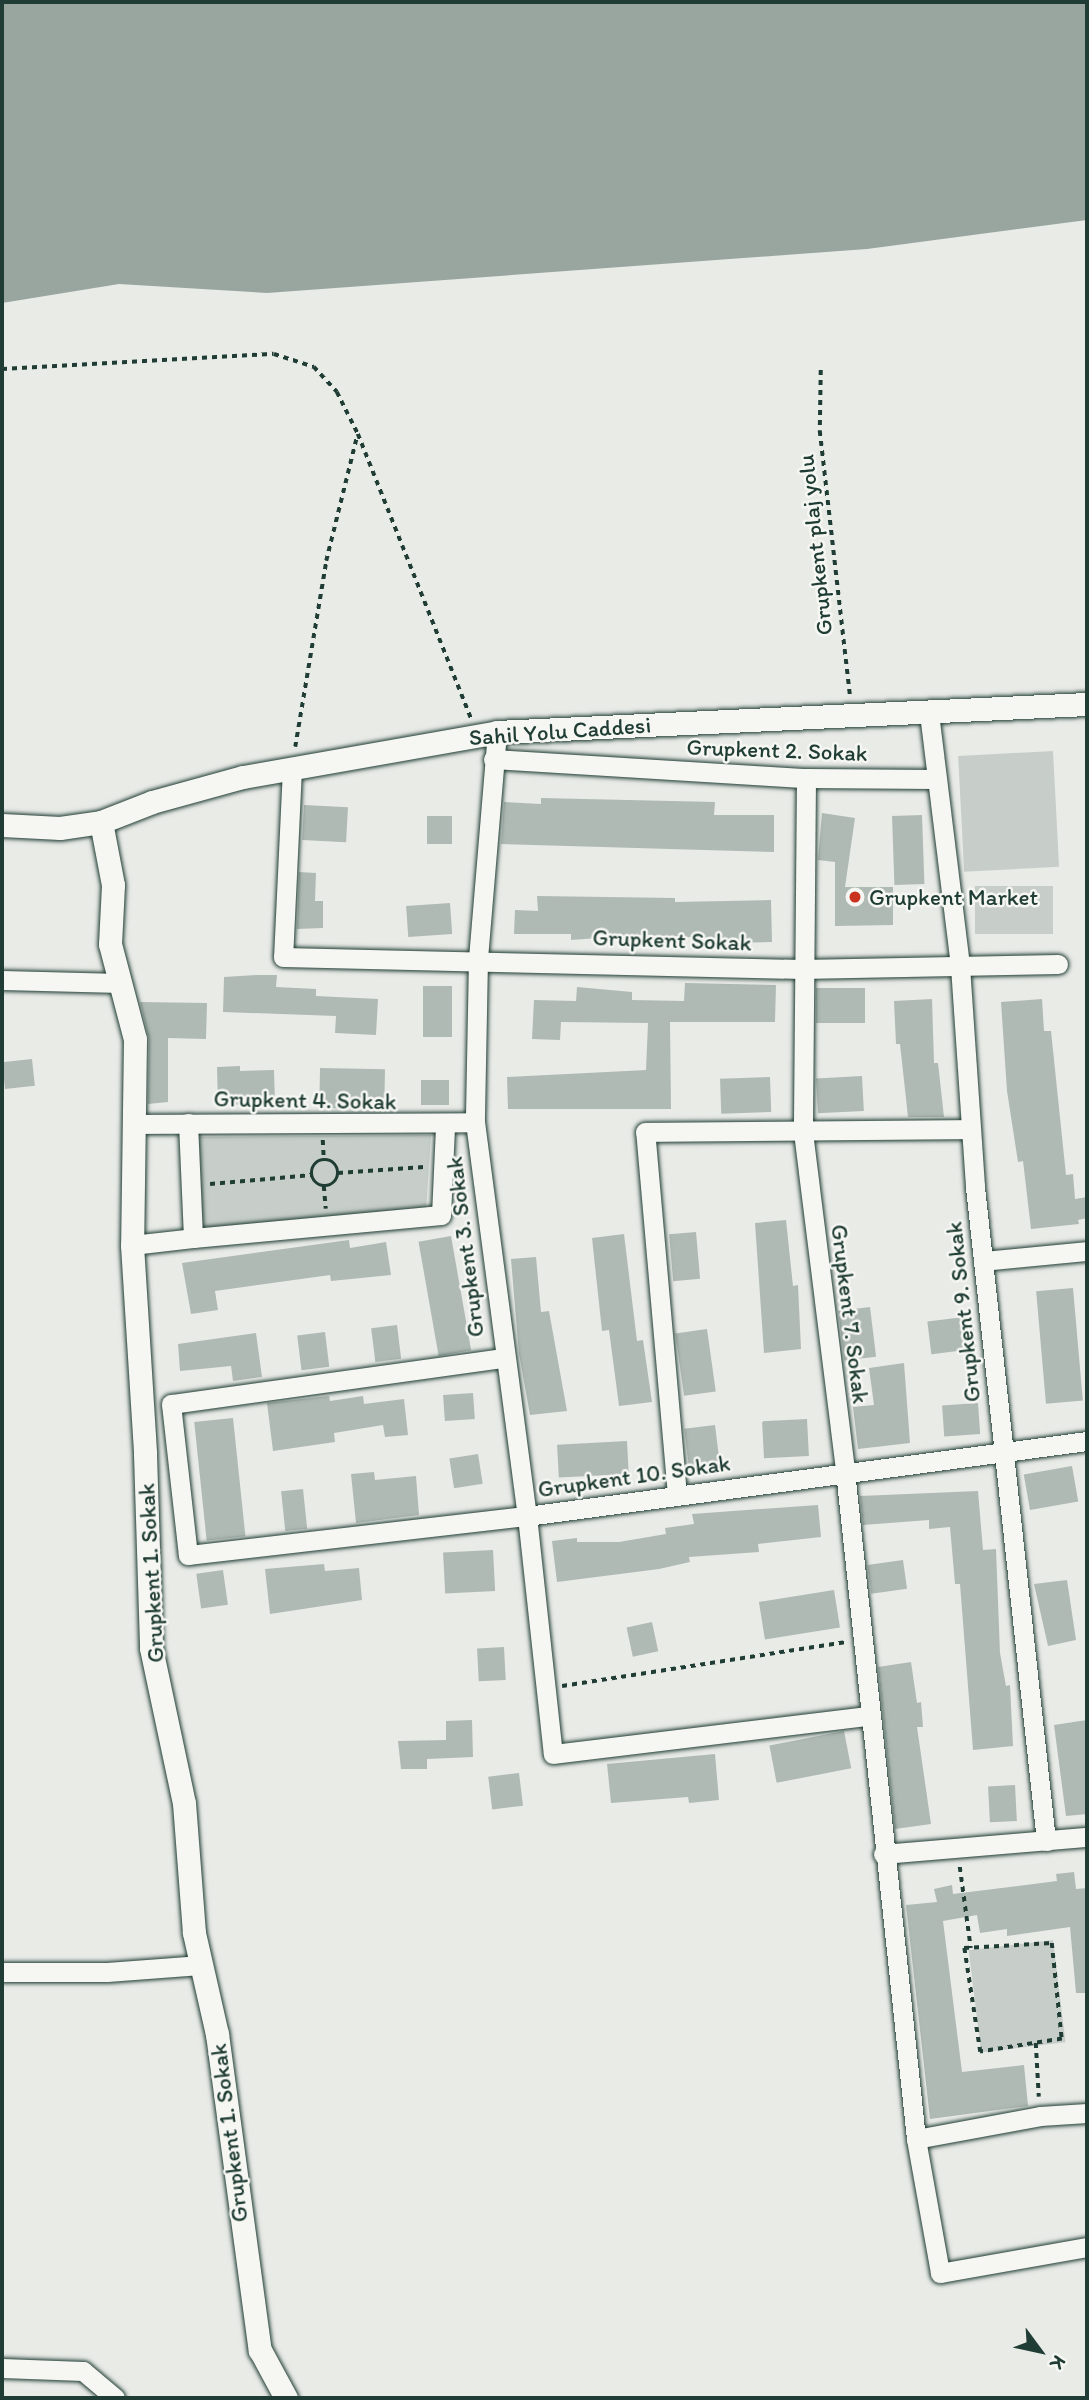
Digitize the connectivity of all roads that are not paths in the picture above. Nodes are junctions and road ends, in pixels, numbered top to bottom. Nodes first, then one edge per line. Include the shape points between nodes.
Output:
1 (1087, 704) edge
2 (929, 713) junction
3 (487, 733) junction
4 (493, 759) junction
5 (292, 768) junction
6 (806, 778) junction
7 (934, 779) junction
8 (101, 822) junction
9 (2, 825) edge
10 (478, 959) junction
11 (1058, 964) dead end
12 (960, 966) junction
13 (801, 969) junction
14 (2, 980) edge
15 (121, 983) junction
16 (475, 1122) junction
17 (188, 1123) junction
18 (135, 1124) junction
19 (445, 1126) junction
20 (971, 1129) junction
21 (803, 1132) junction
22 (193, 1238) junction
23 (132, 1245) junction
24 (1087, 1251) edge
25 (983, 1261) junction
26 (503, 1358) junction
27 (1087, 1441) edge
28 (1003, 1452) junction
29 (845, 1471) junction
30 (677, 1495) junction
31 (527, 1516) junction
32 (869, 1716) junction
33 (1087, 1837) edge
34 (1046, 1840) junction
35 (883, 1854) junction
36 (201, 1965) junction
37 (2, 1972) edge
38 (1087, 2113) edge
39 (916, 2139) junction
40 (1087, 2248) edge
41 (2, 2368) edge
42 (115, 2398) edge
43 (286, 2398) edge

1 - 2 street, Sahil Yolu Caddesi
2 - 3 street, Sahil Yolu Caddesi
2 - 7 street, Grupkent 9. Sokak
3 - 4 street, Grupkent 3. Sokak
3 - 5 street, Sahil Yolu Caddesi
4 - 6 street, Grupkent 2. Sokak
4 - 10 street, Grupkent 3. Sokak
5 - 8 street, Sahil Yolu Caddesi via 152,802
5 - 10 street, Grupkent Sokak via 283,957
6 - 7 street, Grupkent 2. Sokak
6 - 13 street, Grupkent 7. Sokak
7 - 12 street, Grupkent 9. Sokak
8 - 9 street, Sahil Yolu Caddesi via 60,828
8 - 15 street, Grupkent 1. Sokak via 113,885 110,944
10 - 13 street, Grupkent Sokak
10 - 16 street, Grupkent 3. Sokak
11 - 12 street, Grupkent Sokak
12 - 13 street, Grupkent Sokak
12 - 20 street, Grupkent 9. Sokak
13 - 21 street, Grupkent 7. Sokak
14 - 15 street
15 - 18 street, Grupkent 1. Sokak via 135,1039
16 - 19 street, Grupkent 4. Sokak
16 - 26 street, Grupkent 3. Sokak
17 - 18 street, Grupkent 4. Sokak
17 - 19 street, Grupkent 4. Sokak
17 - 22 street
18 - 23 street, Grupkent 1. Sokak
19 - 22 street via 441,1215
20 - 21 street
20 - 25 street, Grupkent 9. Sokak
21 - 29 street, Grupkent 7. Sokak
21 - 30 street via 645,1132
22 - 23 street
23 - 36 street, Grupkent 1. Sokak via 145,1454 150,1648 184,1803 194,1933
24 - 25 street
25 - 28 street, Grupkent 9. Sokak
26 - 31 street, Grupkent 3. Sokak
26 - 31 street, Grupkent 10. Sokak via 171,1404 188,1555
27 - 28 street, Grupkent 10. Sokak
28 - 29 street, Grupkent 10. Sokak
28 - 34 street, Grupkent 9. Sokak
29 - 30 street, Grupkent 10. Sokak
29 - 32 street, Grupkent 7. Sokak
30 - 31 street, Grupkent 10. Sokak
31 - 32 street, Grupkent 3. Sokak via 553,1754
32 - 35 street, Grupkent 7. Sokak
33 - 34 street
34 - 35 street
35 - 39 street, Grupkent 7. Sokak
36 - 37 street via 107,1972
36 - 43 street, Grupkent 1. Sokak via 217,2034 260,2350
38 - 39 street via 1041,2116
39 - 40 street, Grupkent 7. Sokak via 940,2273
41 - 42 street via 83,2371

